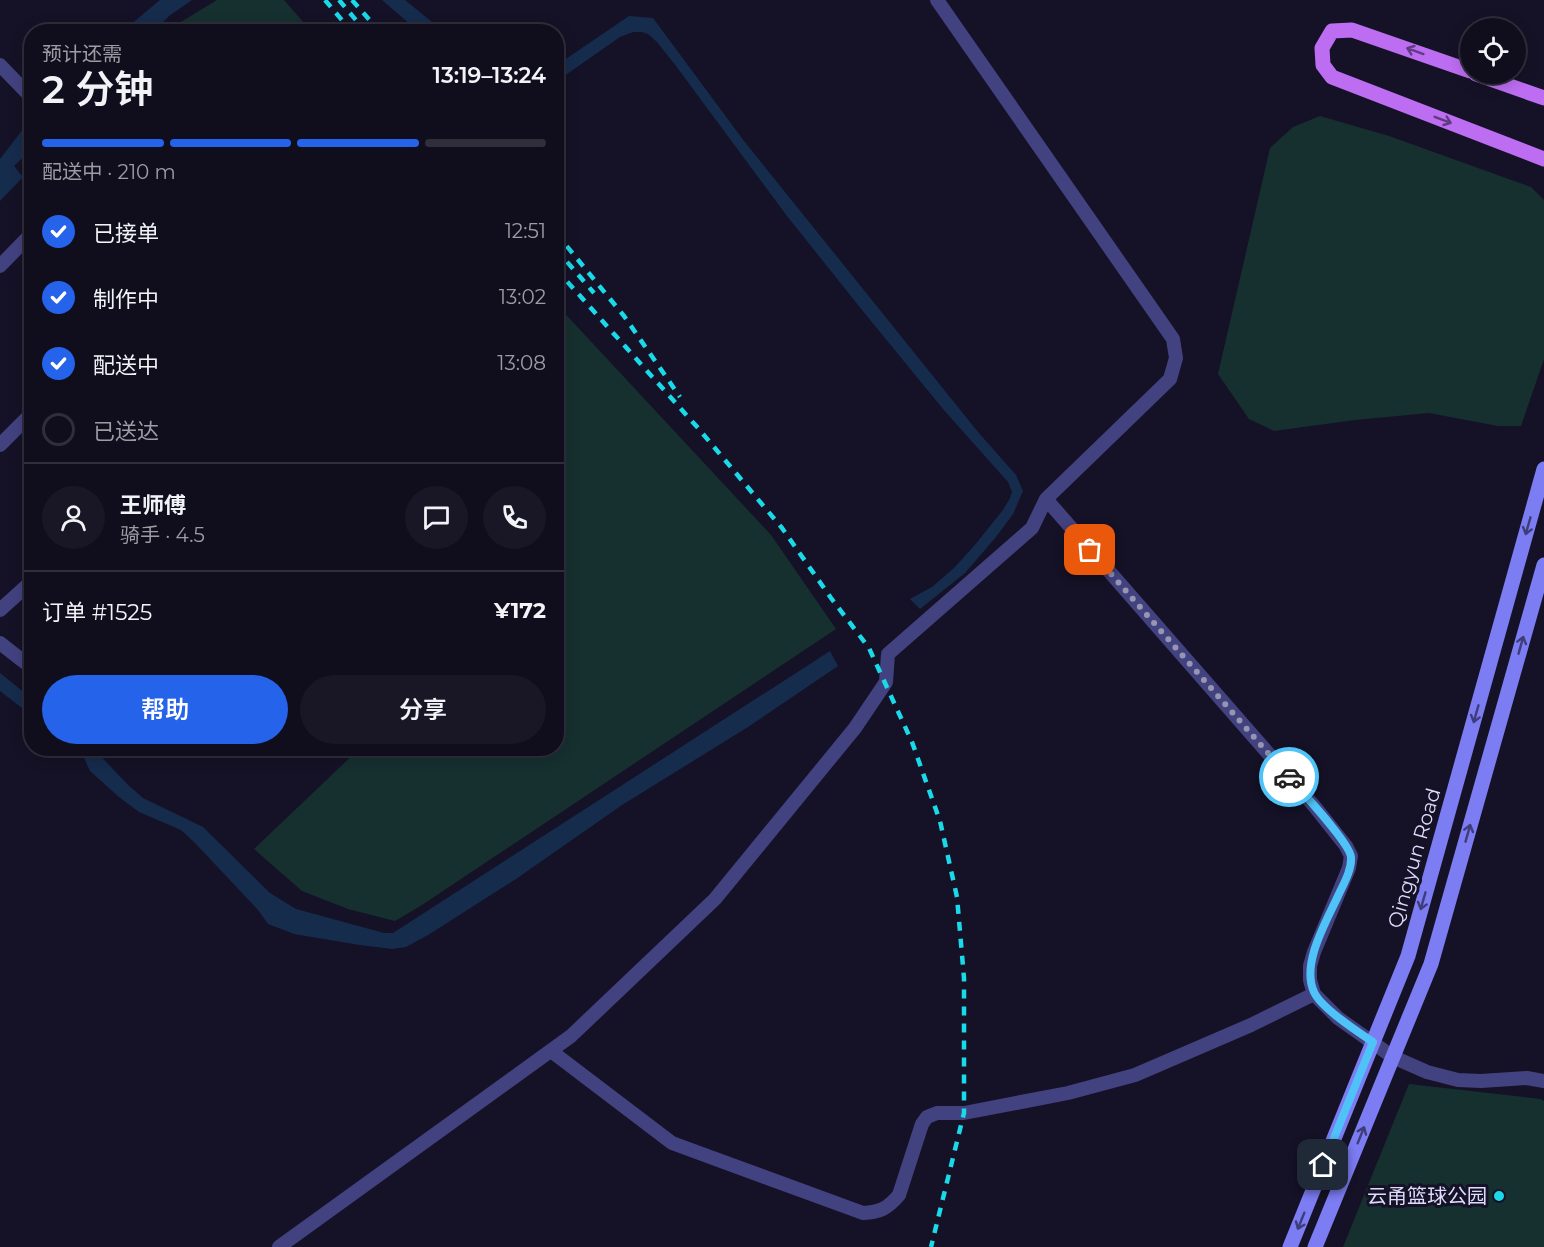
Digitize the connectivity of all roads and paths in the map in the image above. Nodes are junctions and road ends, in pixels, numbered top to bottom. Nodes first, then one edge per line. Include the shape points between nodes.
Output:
1 (938, 0) edge
2 (0, 65) edge
3 (1460, 68) edge
4 (1504, 84) edge
5 (24, 90) edge
6 (1544, 98) edge
7 (1544, 159) edge
8 (24, 241) edge
9 (0, 266) edge
10 (24, 421) edge
11 (0, 445) edge
12 (1544, 470) edge
13 (1046, 499) junction
14 (1544, 565) edge
15 (24, 588) edge
16 (0, 610) edge
17 (0, 643) edge
18 (24, 662) edge
19 (1314, 993) junction
20 (1373, 1042) junction
21 (551, 1051) junction
22 (1393, 1057) junction
23 (1544, 1081) edge
24 (279, 1247) edge
25 (1290, 1247) edge
26 (1315, 1247) edge

1 - 13 street via 1173,339 1176,358 1170,379
2 - 5 street
3 -> 7 main road via 1352,30 1332,31 1322,48 1323,65 1332,77
4 - 6 main road
8 - 9 street
10 - 11 street
12 -> 20 street, Qingyun Road via 1408,956
13 - 19 street via 1346,846 1351,856 1349,868 1310,966
13 - 21 street via 1032,528 888,654 886,682 855,728 715,899
22 -> 14 street via 1431,964
15 - 16 street
17 - 18 street
19 - 20 street via 1338,1018
19 - 21 street via 1135,1075 1068,1093 927,1117 898,1195 878,1212 862,1213 672,1143
20 - 22 street
20 -> 25 street, Qingyun Road
21 - 24 street
22 - 23 street via 1458,1080
26 -> 22 street

